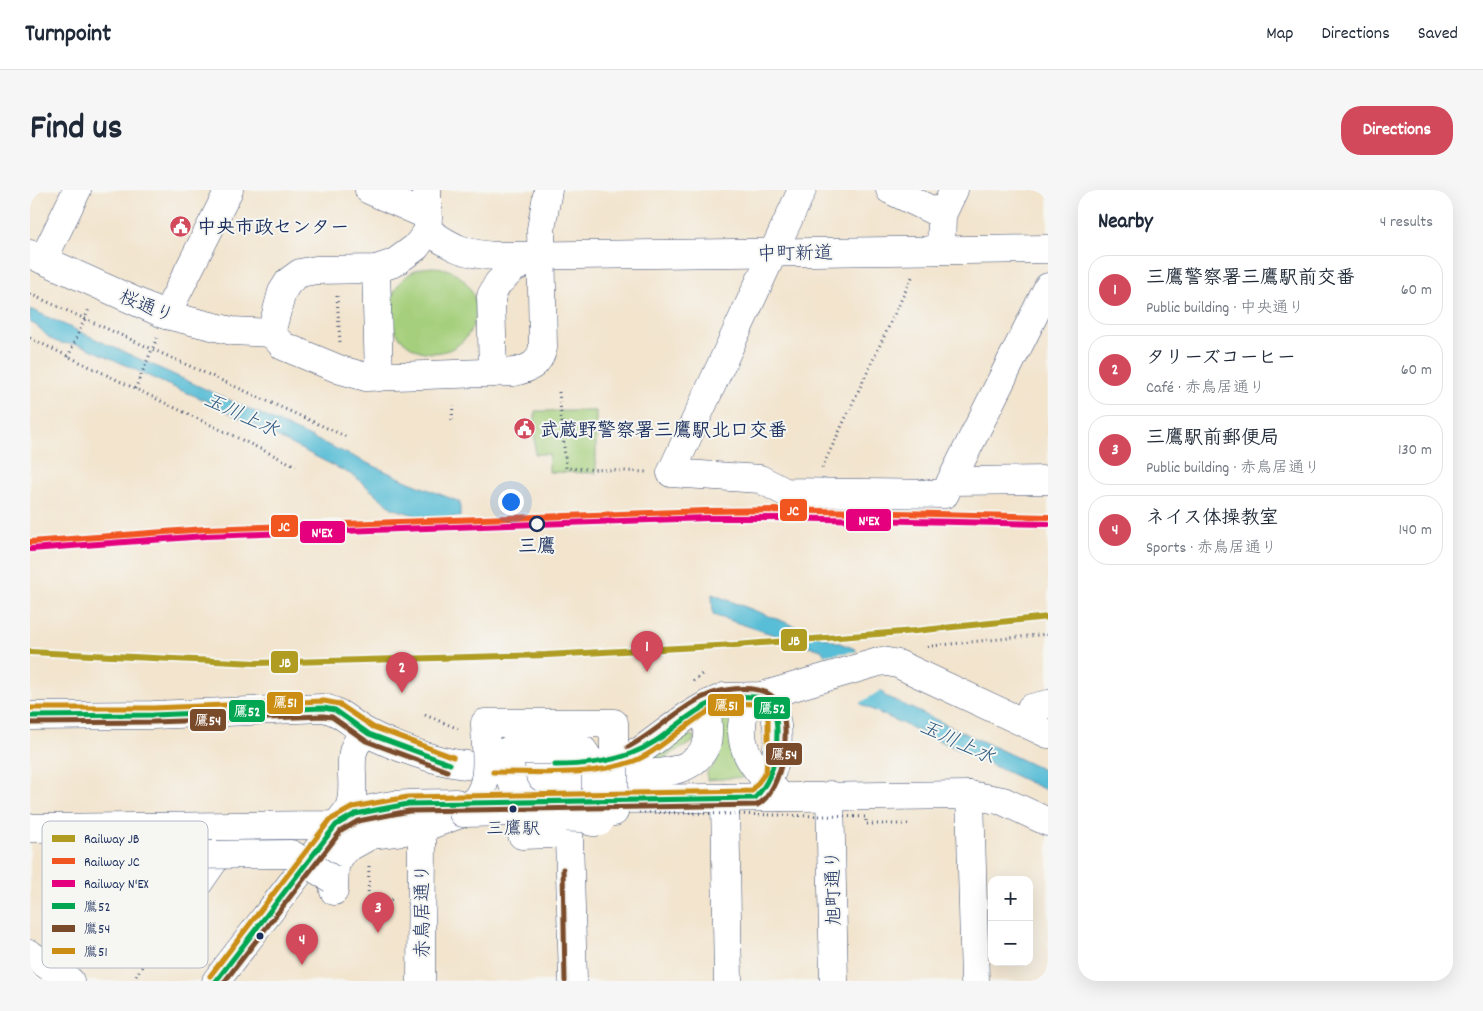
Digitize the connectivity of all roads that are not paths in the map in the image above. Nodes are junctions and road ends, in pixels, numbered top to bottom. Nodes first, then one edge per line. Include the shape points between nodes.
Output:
1 (77, 190) edge
2 (229, 190) edge
3 (369, 190) edge
4 (548, 190) edge
5 (802, 190) edge
6 (890, 190) edge
7 (954, 190) edge
8 (428, 213) edge
9 (942, 215) junction
10 (453, 248) junction
11 (1048, 249) edge
12 (941, 250) junction
13 (774, 252) junction
14 (542, 256) junction
15 (37, 257) edge
16 (376, 269) junction
17 (1048, 287) edge
18 (491, 296) junction
19 (162, 325) junction
20 (271, 333) junction
21 (492, 373) junction
22 (379, 377) junction
23 (1048, 480) edge
24 (951, 481) junction
25 (757, 697) junction
26 (708, 704) junction
27 (1048, 704) edge
28 (30, 716) edge
29 (1037, 728) edge
30 (369, 734) junction
31 (418, 753) junction
32 (518, 772) junction
33 (439, 777) junction
34 (768, 792) junction
35 (590, 795) junction
36 (830, 795) junction
37 (970, 795) junction
38 (725, 798) junction
39 (360, 804) junction
40 (408, 804) junction
41 (480, 810) junction
42 (1048, 822) edge
43 (336, 825) junction
44 (208, 826) edge
45 (422, 841) dead end
46 (208, 860) edge
47 (219, 860) junction
48 (552, 861) dead end
49 (208, 873) edge
50 (30, 954) edge
51 (42, 962) edge
52 (51, 968) edge
53 (70, 981) edge
54 (216, 981) edge
55 (421, 981) edge
56 (573, 981) edge
57 (728, 981) edge
58 (834, 981) edge
59 (975, 981) edge

1 - 15 street
2 - 19 street
3 - 8 street
4 - 14 street via 543,210
5 - 13 street
6 - 9 street
7 - 9 street
8 - 10 street
8 - 16 street via 416,247 394,263
9 - 12 street
10 - 14 street, 中町新道 via 473,255
10 - 18 street via 482,279
11 - 12 street, 中町新道
12 - 13 street, 中町新道
13 - 14 street, 中町新道
13 - 24 street via 670,474 760,479 785,492 810,494 946,494
14 - 18 street via 514,268 498,283
14 - 21 street via 543,348 539,359 528,368
15 - 19 street, 桜通り
16 - 20 street via 300,273 282,292
16 - 22 street
17 - 24 street
18 - 21 street
19 - 20 street, 桜通り
20 - 22 street via 283,346 341,370
21 - 22 street
23 - 24 street
25 - 26 street via 724,697
25 - 29 street via 882,661 898,664
25 - 34 street via 769,701 776,718 776,747
26 - 35 street via 640,751
26 - 35 street via 708,741 686,767
27 - 29 street via 1031,708
28 - 30 street via 323,708 335,710
30 - 31 street
30 - 39 street via 360,737 352,751
31 - 33 street via 435,768
31 - 33 street via 469,771
32 - 35 street
32 - 35 street, bridge via 512,782 520,797
32 - 35 street, bridge via 509,750 583,750 596,769
32 - 41 street, bridge
33 - 40 street via 430,795
34 - 36 street
34 - 38 street
35 - 38 street
35 - 41 street, bridge via 522,836 522,812
35 - 41 street, bridge via 614,723 473,728 485,723 486,774 480,794
35 - 48 street
35 - 56 street
36 - 37 street
36 - 58 street, 旭町通り
37 - 42 street via 1003,801
37 - 59 street
38 - 57 street
39 - 40 street
39 - 43 street via 348,810
40 - 41 street
41 - 47 street, bridge via 419,829 371,835 344,850 335,865 333,885 278,854
43 - 44 street
43 - 54 street
45 - 55 street, 赤鳥居通り
46 - 47 street, bridge
47 - 49 street
50 - 51 street
52 - 53 street

